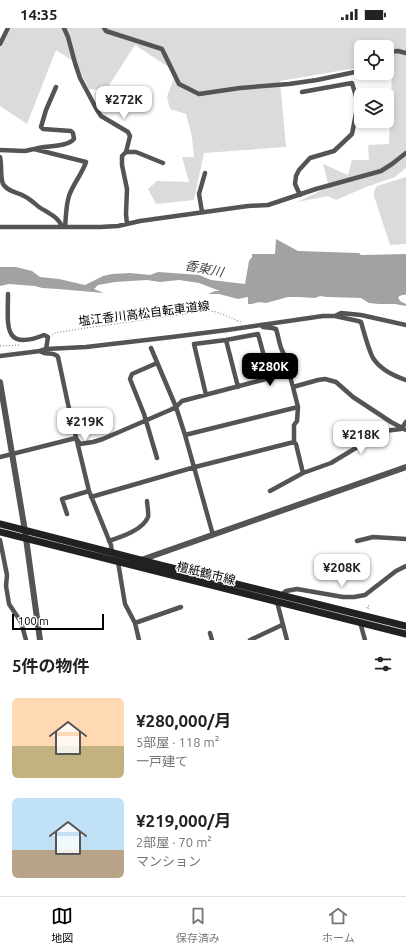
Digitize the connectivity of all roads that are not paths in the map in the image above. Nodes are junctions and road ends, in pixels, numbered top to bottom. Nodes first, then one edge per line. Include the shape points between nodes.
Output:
1 (8, 28) edge
2 (64, 28) edge
3 (104, 28) edge
4 (0, 44) edge
5 (394, 51) edge
6 (406, 53) edge
7 (354, 72) edge
8 (56, 87) dead end
9 (302, 92) dead end
10 (0, 150) edge
11 (34, 150) junction
12 (126, 152) junction
13 (406, 153) edge
14 (0, 156) edge
15 (163, 163) dead end
16 (205, 173) dead end
17 (300, 195) junction
18 (202, 212) junction
19 (127, 224) junction
20 (0, 226) edge
21 (64, 227) junction
22 (8, 294) dead end
23 (335, 316) junction
24 (261, 325) junction
25 (406, 325) edge
26 (226, 340) junction
27 (151, 348) dead end
28 (46, 349) junction
29 (40, 351) junction
30 (0, 356) edge
31 (157, 363) junction
32 (289, 373) junction
33 (270, 378) junction
34 (406, 380) edge
35 (0, 382) edge
36 (238, 387) junction
37 (294, 387) junction
38 (206, 395) junction
39 (176, 407) junction
40 (298, 407) junction
41 (146, 420) junction
42 (406, 422) edge
43 (404, 429) edge
44 (185, 435) junction
45 (76, 438) junction
46 (294, 442) junction
47 (12, 454) junction
48 (0, 457) edge
49 (157, 458) dead end
50 (406, 467) edge
51 (195, 468) junction
52 (303, 473) junction
53 (89, 491) junction
54 (270, 491) dead end
55 (91, 497) junction
56 (147, 501) dead end
57 (67, 514) dead end
58 (0, 524) edge
59 (0, 532) edge
60 (25, 534) junction
61 (213, 534) junction
62 (406, 539) edge
63 (0, 540) edge
64 (109, 541) junction
65 (357, 541) dead end
66 (112, 553) junction
67 (2, 554) edge
68 (141, 560) junction
69 (118, 562) junction
70 (128, 564) junction
71 (406, 566) edge
72 (281, 595) junction
73 (277, 602) junction
74 (181, 607) dead end
75 (360, 622) junction
76 (134, 623) junction
77 (282, 625) junction
78 (406, 626) edge
79 (210, 633) dead end
80 (406, 634) edge
81 (26, 640) edge
82 (40, 640) edge
83 (139, 640) edge
84 (212, 640) edge
85 (250, 640) edge
86 (287, 640) edge
87 (365, 640) edge

1 - 4 street
2 - 12 street via 80,78 97,110 101,116 128,132 130,136
3 - 7 street via 106,31 162,49 179,84 199,94 289,84
5 - 6 street
8 - 11 street via 41,127 72,131 74,139 60,145 39,147
9 - 17 street via 352,83 358,102 352,134 334,151 310,158 299,170 295,184
10 - 11 street
11 - 21 street via 86,162 69,195
12 - 15 street via 136,152
12 - 19 street via 122,156 122,165 128,189
13 - 17 street via 382,171
14 - 21 street via 4,186 25,196 54,216
16 - 18 street via 199,194
17 - 18 street via 268,205
18 - 19 street
19 - 21 street
20 - 21 street
22 - 28 street via 8,326 11,335 16,340 23,341 44,335 48,337
23 - 24 street via 316,316
23 - 25 street via 340,313 361,315
23 - 34 street via 361,322 373,358 384,369
24 - 28 street via 172,338
24 - 32 street via 276,329 289,364
26 - 33 street via 258,334
26 - 36 street
26 - 38 street via 194,344
27 - 31 street
28 - 29 street
29 - 30 street
29 - 45 street via 57,355
31 - 39 street
31 - 41 street via 132,374 130,379
32 - 33 street
32 - 37 street
33 - 36 street
35 - 47 street
36 - 38 street
37 - 40 street
37 - 43 street via 325,379 336,382 353,397
38 - 39 street via 182,401
39 - 41 street
39 - 44 street
40 - 44 street
40 - 46 street
41 - 45 street via 93,442 80,444
41 - 49 street
42 - 43 street
43 - 52 street via 384,431 331,463
44 - 51 street
45 - 47 street
45 - 53 street
46 - 51 street
46 - 52 street
47 - 48 street
47 - 60 street
50 - 61 street
51 - 55 street
51 - 61 street
52 - 54 street
53 - 55 street
53 - 57 street via 62,499
55 - 64 street
56 - 64 street via 148,517 141,526 123,537
58 - 60 main road, 檀紙鶴市線
59 - 60 main road, 檀紙鶴市線
60 - 66 main road, 檀紙鶴市線
60 - 69 main road, 檀紙鶴市線
60 - 82 street
61 - 68 street
62 - 65 street via 373,537
63 - 67 street
64 - 66 street
66 - 68 main road, 檀紙鶴市線
67 - 81 street via 7,575 9,604 22,622
68 - 70 street
68 - 72 main road, 檀紙鶴市線
69 - 70 main road, 檀紙鶴市線
69 - 76 street via 125,604
70 - 73 main road, 檀紙鶴市線
71 - 72 street via 360,597 297,590 286,591
72 - 78 main road, 檀紙鶴市線
73 - 75 main road, 檀紙鶴市線
73 - 77 street
74 - 76 street
75 - 80 main road, 檀紙鶴市線
75 - 87 street
76 - 83 street
77 - 85 street
77 - 86 street
79 - 84 street

